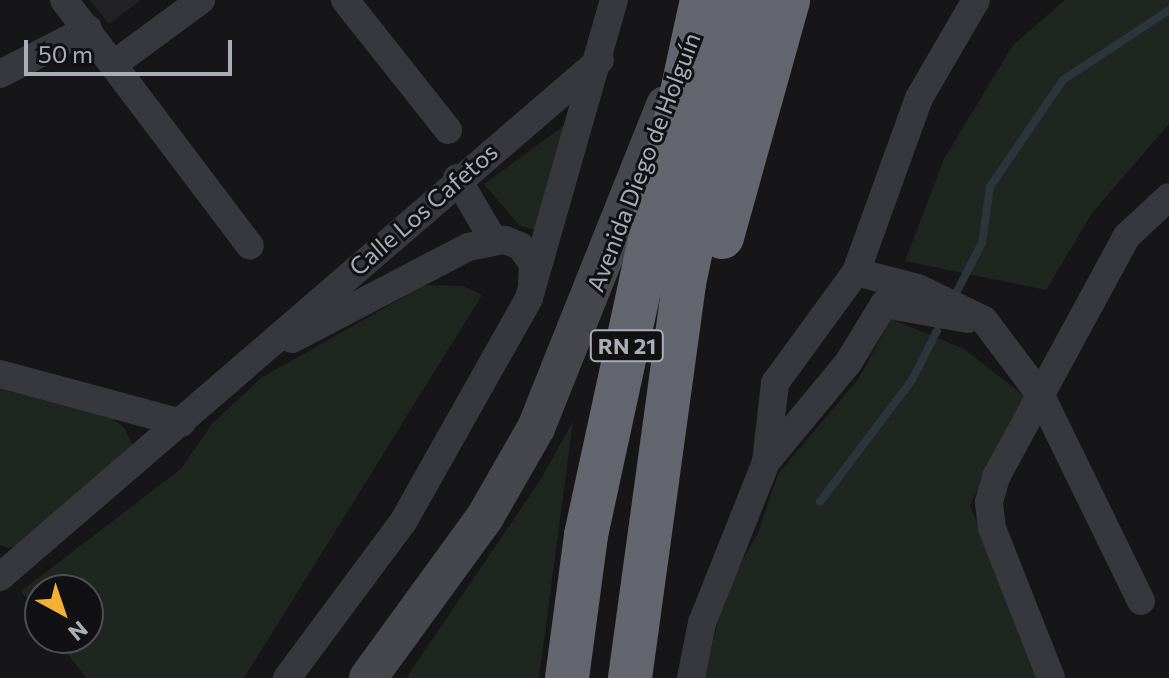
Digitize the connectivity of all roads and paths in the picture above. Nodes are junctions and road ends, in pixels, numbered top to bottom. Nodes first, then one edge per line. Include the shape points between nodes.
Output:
1 (64, 0) edge
2 (201, 0) edge
3 (345, 0) edge
4 (614, 0) edge
5 (744, 0) edge
6 (788, 0) edge
7 (976, 0) edge
8 (700, 8) edge
9 (88, 29) junction
10 (600, 60) junction
11 (114, 64) junction
12 (0, 74) edge
13 (448, 130) dead end
14 (457, 178) junction
15 (1169, 197) edge
16 (494, 241) junction
17 (250, 246) dead end
18 (856, 272) junction
19 (529, 298) junction
20 (984, 320) junction
21 (249, 362) junction
22 (0, 374) edge
23 (1041, 396) junction
24 (181, 423) junction
25 (766, 462) junction
26 (653, 499) junction
27 (0, 577) edge
28 (1141, 601) dead end
29 (287, 678) edge
30 (368, 678) edge
31 (567, 678) edge
32 (630, 678) edge
33 (691, 678) edge
34 (1051, 678) edge

1 - 9 street
2 - 11 street
3 - 13 street
4 - 10 street
5 - 26 highway via 684,283
6 - 26 highway
7 - 18 street via 919,98
8 - 30 street, Avenida Diego de Holguín via 536,428 485,517
8 - 31 highway, RN 21 via 586,535
9 - 11 street
9 - 12 street
10 - 14 street, Calle Los Cafetos
10 - 19 street
11 - 17 street
14 - 16 street
14 - 21 street, Calle Los Cafetos
15 - 23 street via 1127,236
16 - 19 street via 512,242 530,256
16 - 21 street, Calle Los Cafetos via 447,256
18 - 20 street via 918,288
18 - 25 street via 775,383
19 - 29 street via 403,522
20 - 23 street
20 - 25 street via 884,304 848,363
21 - 24 street, Calle Los Cafetos
22 - 24 street
23 - 28 street
23 - 34 street via 996,477 989,502 992,528
24 - 27 street, Calle Los Cafetos
25 - 33 street via 702,623
26 - 32 highway

